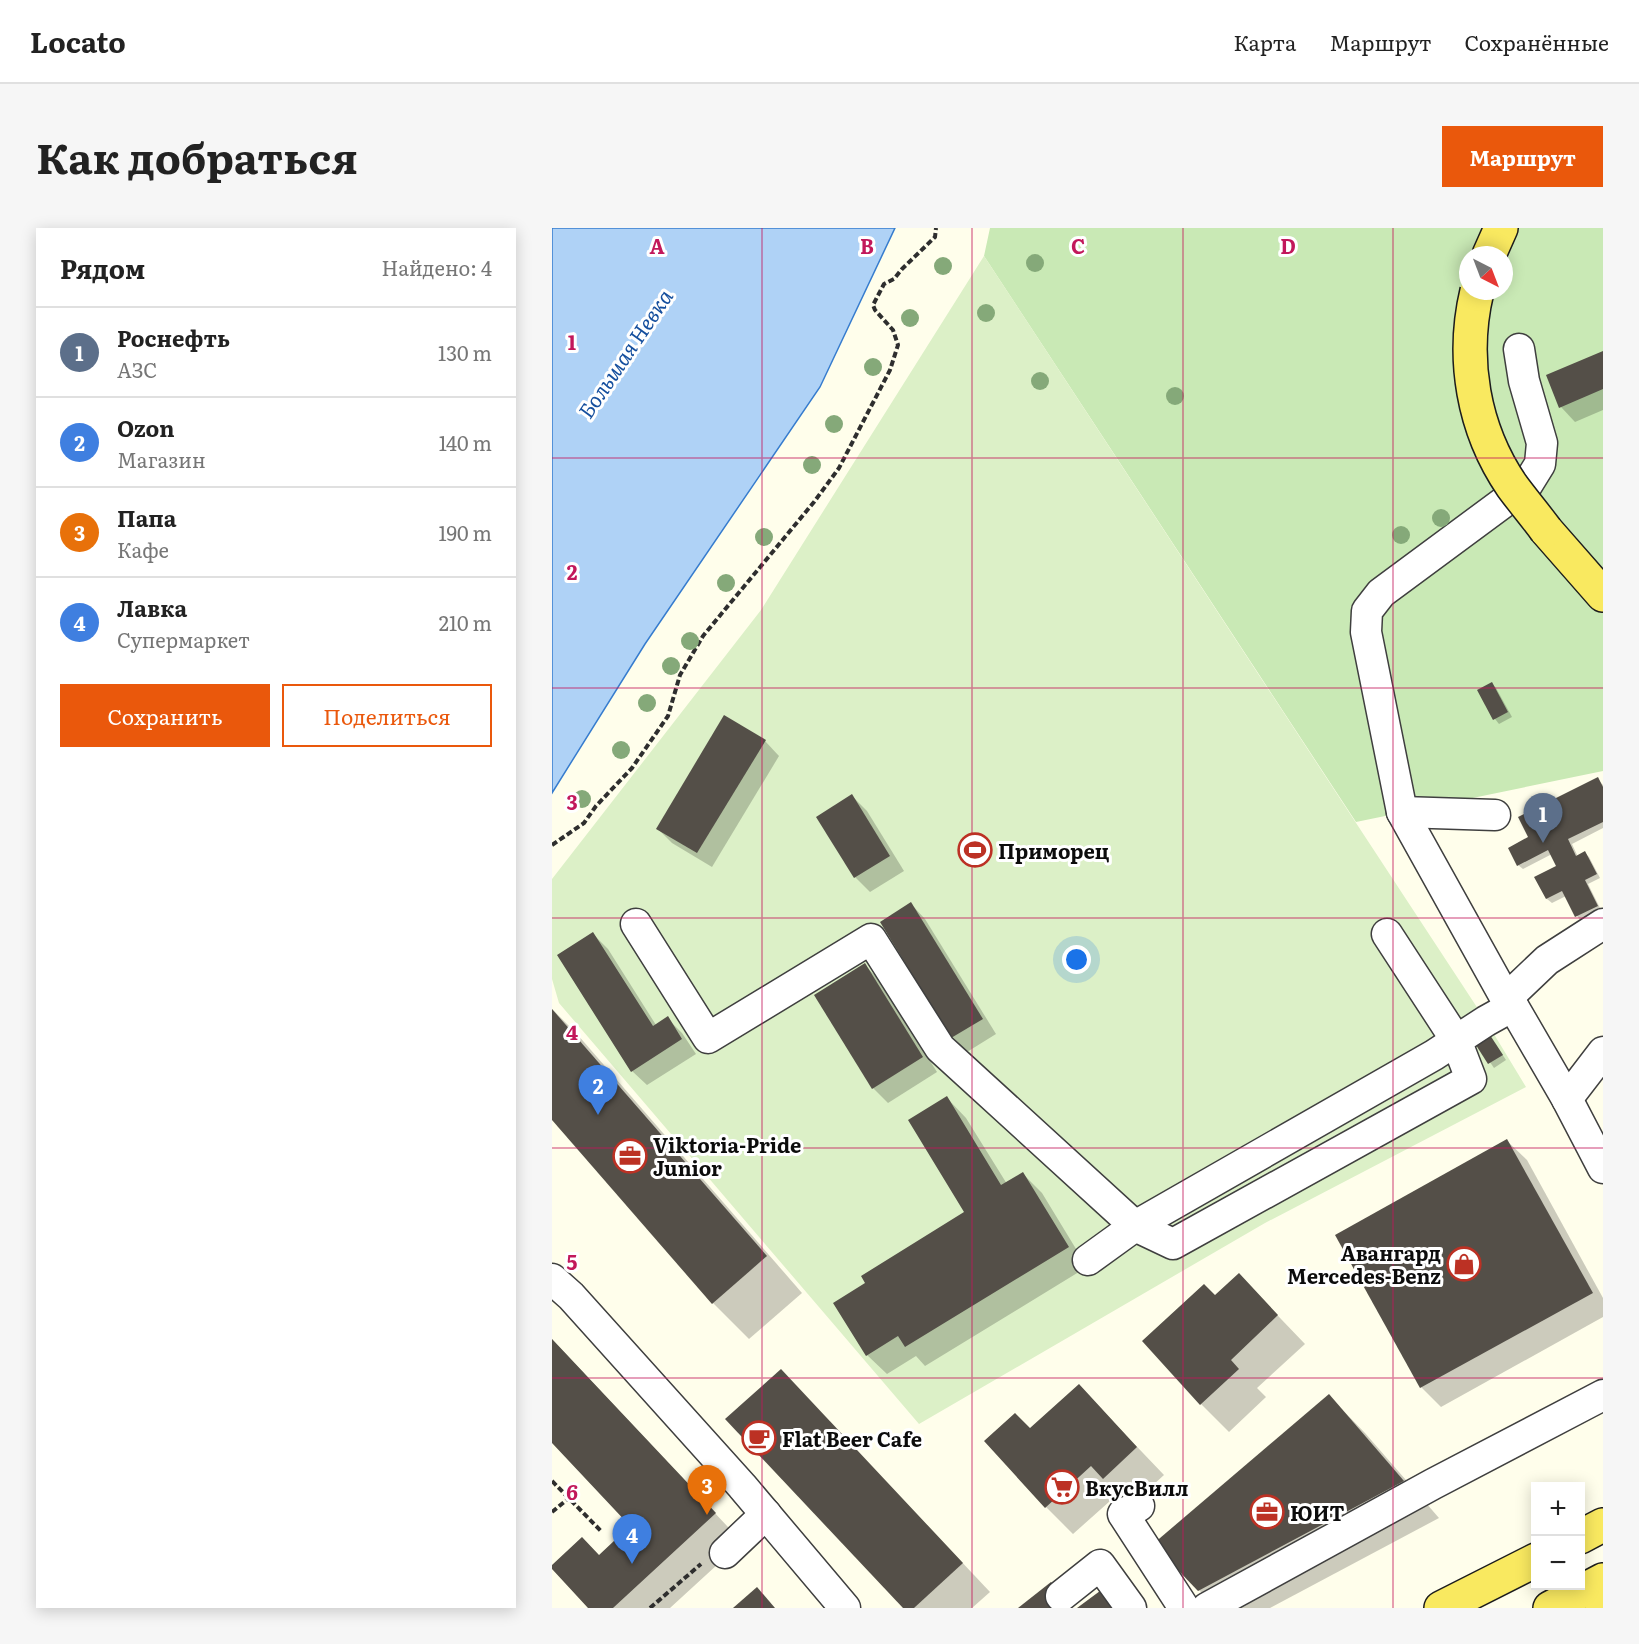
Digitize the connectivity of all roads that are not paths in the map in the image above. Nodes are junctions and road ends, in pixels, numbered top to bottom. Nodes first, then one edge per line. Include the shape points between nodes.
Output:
1 (1502, 228) edge
2 (1493, 246) edge
3 (1475, 300) edge
4 (1519, 349) dead end
5 (1603, 595) edge
6 (1402, 812) junction
7 (1495, 815) dead end
8 (636, 924) dead end
9 (1603, 924) edge
10 (1387, 934) dead end
11 (1509, 1003) junction
12 (1456, 1040) junction
13 (1603, 1052) edge
14 (1568, 1099) junction
15 (1603, 1168) edge
16 (1135, 1226) junction
17 (1088, 1260) dead end
18 (552, 1279) edge
19 (1603, 1395) edge
20 (1139, 1506) dead end
21 (766, 1514) junction
22 (1603, 1525) edge
23 (1583, 1536) edge
24 (713, 1558) road end
25 (1531, 1563) edge
26 (1603, 1580) edge
27 (1061, 1596) dead end
28 (845, 1608) edge
29 (1131, 1608) edge
30 (1184, 1608) edge
31 (1207, 1608) edge
32 (1441, 1608) edge
33 (1550, 1608) edge

1 - 2 main road
3 - 5 main road, bridge via 1469,353 1474,400 1488,444 1511,484 1546,530
4 - 6 street via 1542,443 1540,464 1527,485 1381,593 1367,611 1366,632
6 - 7 street
6 - 11 street
8 - 16 street via 708,1038 871,939 940,1048
9 - 11 street via 1547,960
10 - 12 street
11 - 12 street
11 - 14 street
12 - 16 street
12 - 16 street via 1471,1079 1173,1244
13 - 14 street
14 - 15 street
16 - 17 street
18 - 21 street
19 - 31 street
20 - 30 street via 1123,1514
21 - 24 street
21 - 28 street
22 - 23 main road
25 - 32 main road
26 - 33 main road
27 - 29 street via 1100,1565

